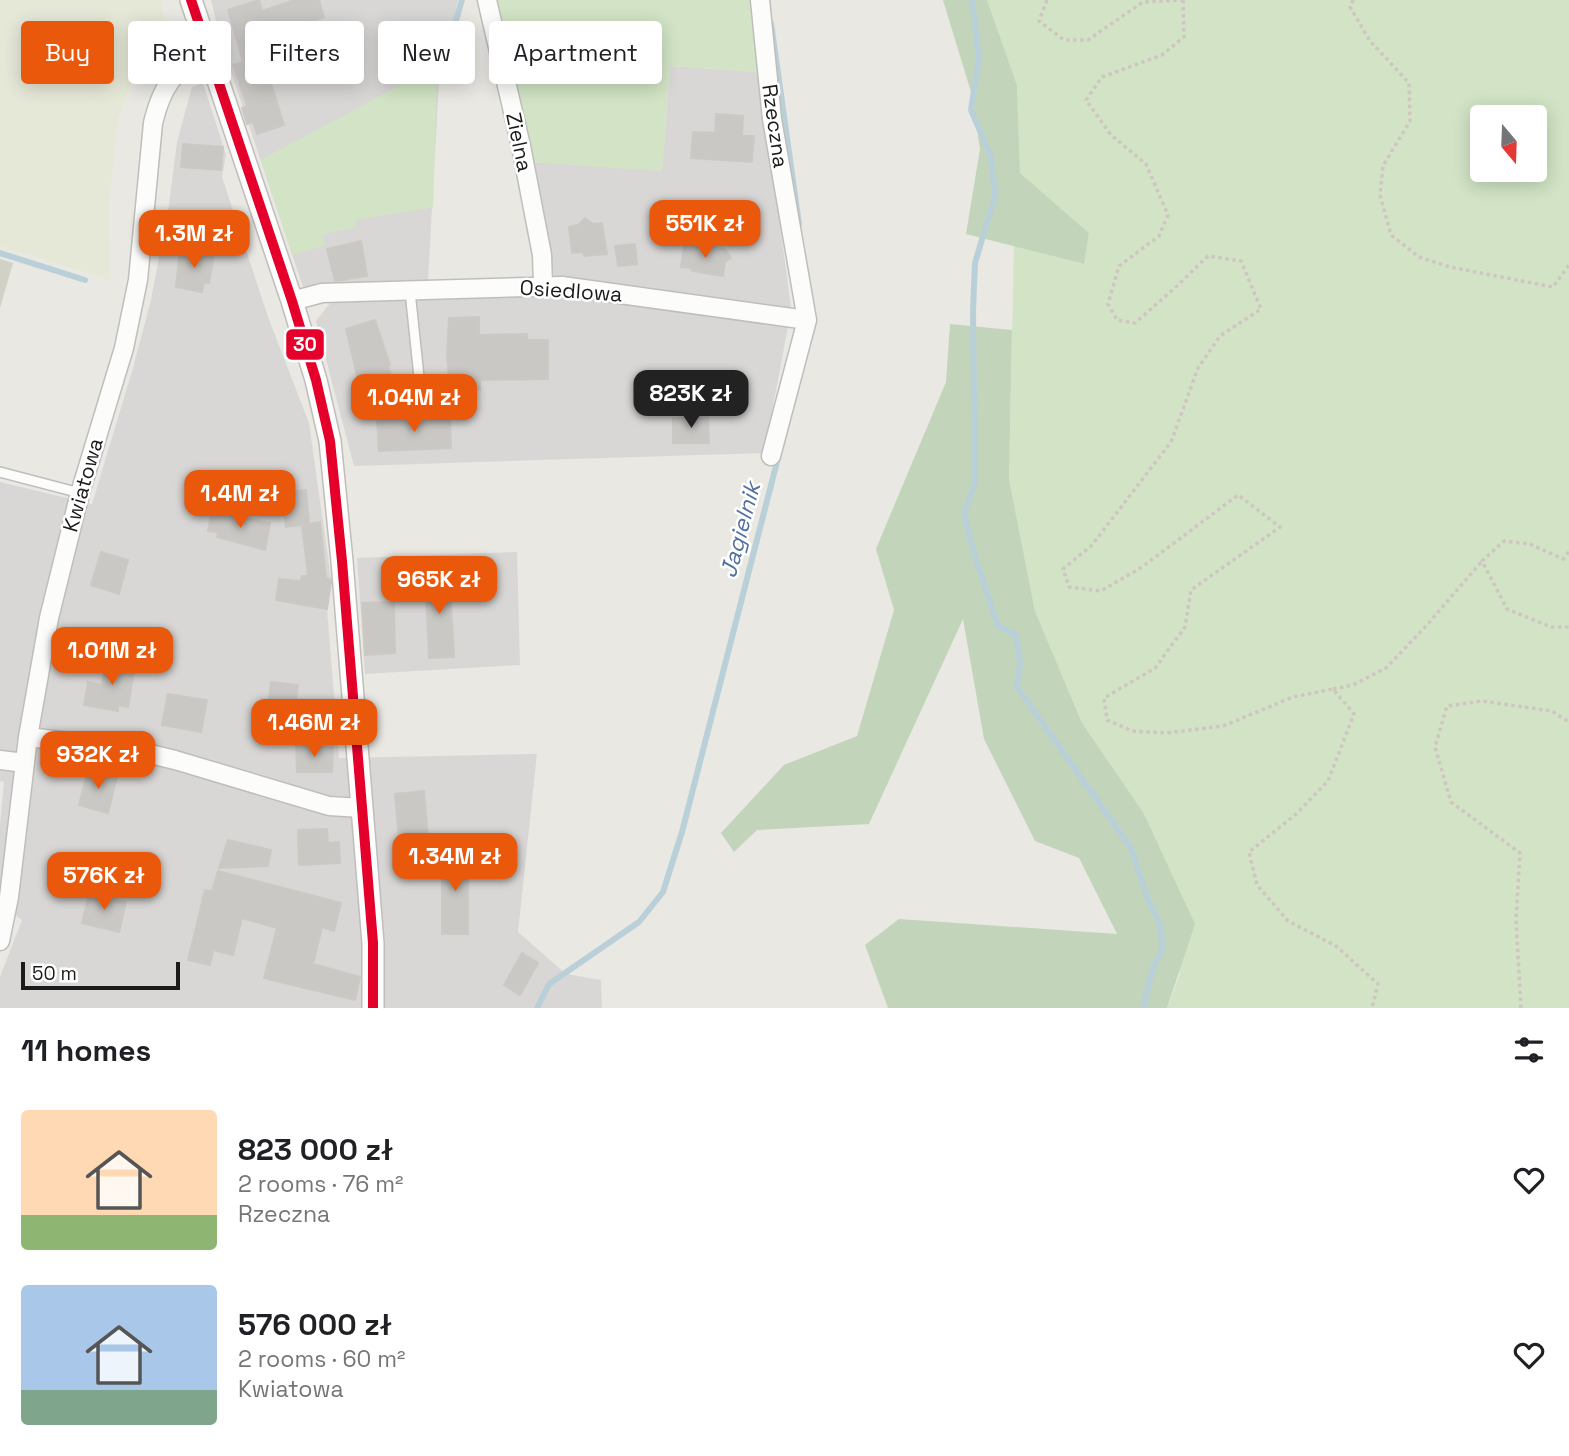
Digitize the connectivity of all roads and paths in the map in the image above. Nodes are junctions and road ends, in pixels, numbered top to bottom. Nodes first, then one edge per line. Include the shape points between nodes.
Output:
1 (191, 0) edge
2 (487, 0) edge
3 (760, 0) edge
4 (1046, 0) edge
5 (1183, 0) edge
6 (1353, 0) edge
7 (198, 21) edge
8 (168, 84) edge
9 (219, 84) edge
10 (1569, 265) edge
11 (543, 285) junction
12 (410, 291) junction
13 (292, 301) junction
14 (807, 320) junction
15 (421, 396) dead end
16 (771, 456) dead end
17 (0, 472) edge
18 (80, 493) junction
19 (1569, 552) edge
20 (1482, 561) junction
21 (1569, 627) edge
22 (1333, 689) junction
23 (1569, 722) edge
24 (28, 737) junction
25 (0, 760) edge
26 (24, 763) junction
27 (362, 808) junction
28 (1, 930) edge
29 (373, 1008) edge
30 (1372, 1008) edge
31 (1521, 1008) edge

1 - 7 street
2 - 11 street, Zielna via 521,146 542,254
3 - 14 street, Rzeczna via 772,119
4 - 5 path via 1039,21 1064,40 1088,40 1143,2
5 - 22 path via 1184,37 1162,55 1102,77 1086,100 1111,135 1146,164 1168,215 1159,236 1119,266 1108,304 1117,320 1135,323 1208,256 1241,261 1261,309 1220,336 1198,368 1171,442 1093,545 1063,569 1069,587 1101,591 1142,567 1237,495 1280,527 1191,590 1185,627 1155,668 1104,698 1107,720 1132,731 1166,733 1223,726 1293,697
6 - 10 path via 1350,7 1370,41 1409,83 1410,121 1383,166 1380,195 1391,235 1419,257 1450,267 1553,287
8 - 18 street, Kwiatowa via 153,122 132,314
9 - 13 street
11 - 12 street, Osiedlowa
11 - 14 street, Osiedlowa
12 - 13 street, Osiedlowa via 322,293
12 - 15 lane
13 - 27 street via 330,441
14 - 16 street, Rzeczna
17 - 18 lane
18 - 24 street, Kwiatowa via 49,618
19 - 20 path via 1563,559 1530,544 1504,541
20 - 21 path via 1507,609 1551,627
20 - 22 path via 1386,668 1353,685
22 - 30 path via 1354,714 1328,781 1295,816 1249,852 1258,885 1288,920 1336,946 1378,985
23 - 31 path via 1552,711 1481,701 1447,706 1435,747 1451,802 1520,853 1516,920
24 - 26 street, Kwiatowa
24 - 27 street via 130,749 329,806
25 - 26 street
26 - 28 street, Kwiatowa
27 - 29 street via 373,943

